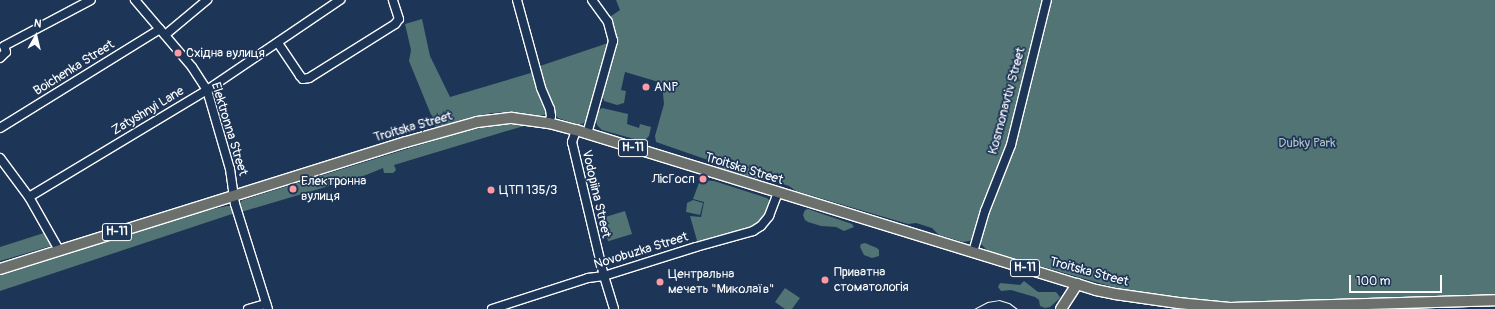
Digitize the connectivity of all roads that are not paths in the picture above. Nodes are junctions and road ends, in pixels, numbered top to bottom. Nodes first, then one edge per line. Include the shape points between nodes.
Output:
1 (91, 0) edge
2 (135, 0) edge
3 (207, 0) edge
4 (340, 0) edge
5 (393, 0) edge
6 (517, 0) edge
7 (592, 0) edge
8 (1047, 0) edge
9 (162, 32) junction
10 (278, 42) junction
11 (2, 43) edge
12 (0, 58) edge
13 (207, 90) junction
14 (549, 123) junction
15 (0, 128) edge
16 (576, 130) junction
17 (587, 134) junction
18 (0, 158) edge
19 (778, 193) junction
20 (234, 196) junction
21 (29, 197) junction
22 (59, 250) junction
23 (973, 252) junction
24 (0, 269) edge
25 (604, 276) junction
26 (1077, 284) junction
27 (1495, 300) edge
28 (267, 306) edge
29 (248, 309) edge
30 (492, 309) edge
31 (614, 309) edge
32 (1061, 309) edge

1 - 11 street
2 - 9 street, Elektronna Street
3 - 9 street, Boichenka Street
4 - 10 street, Zatyshnyi Lane
5 - 10 street via 399,19 395,24 306,79 294,69
6 - 14 street via 540,88 550,110
7 - 17 street via 608,22 613,41
8 - 23 street, Kosmonavtiv Street via 1011,145 985,211
9 - 13 street, Elektronna Street via 192,67
9 - 15 street, Boichenka Street
10 - 13 street, Zatyshnyi Lane
11 - 12 street via 6,52
13 - 20 street, Elektronna Street via 230,169
13 - 21 street, Zatyshnyi Lane
14 - 16 main road, Troitska Street / Н-11
14 - 20 main road, Troitska Street / Н-11 via 512,118 477,122
16 - 17 main road, Troitska Street / Н-11
16 - 25 street, Vodopiina Street via 572,142
17 - 19 main road, Troitska Street / Н-11
18 - 21 street
19 - 23 main road, Troitska Street / Н-11
19 - 25 street, Novobuzka Street via 769,216 753,231
20 - 22 main road, Troitska Street / Н-11
20 - 28 street, Elektronna Street
21 - 22 street
22 - 24 main road, Troitska Street / Н-11
23 - 26 main road, Troitska Street / Н-11
25 - 30 street, Novobuzka Street via 588,278
25 - 31 street, Vodopiina Street
26 - 27 main road, Troitska Street / Н-11 via 1115,294 1230,308
26 - 32 main road
28 - 29 street

